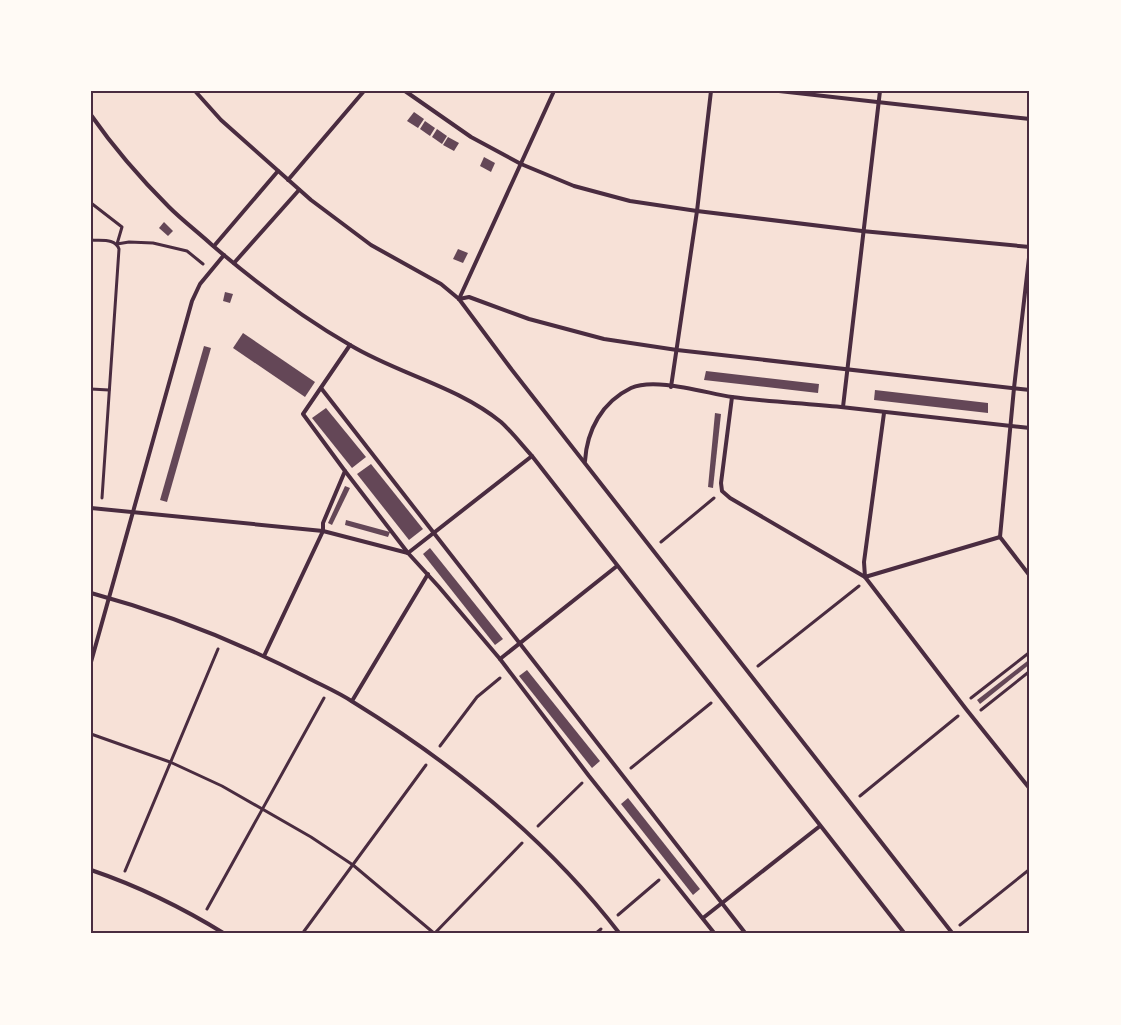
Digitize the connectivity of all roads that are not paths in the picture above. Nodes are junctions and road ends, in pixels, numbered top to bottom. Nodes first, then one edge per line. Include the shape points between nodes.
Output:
1 (195, 91) edge
2 (364, 91) edge
3 (405, 91) edge
4 (554, 91) edge
5 (711, 91) edge
6 (780, 91) edge
7 (880, 91) edge
8 (878, 102) junction
9 (91, 115) edge
10 (1030, 119) edge
11 (521, 164) junction
12 (278, 171) junction
13 (288, 180) junction
14 (299, 190) junction
15 (697, 211) junction
16 (862, 231) junction
17 (214, 246) junction
18 (1030, 248) edge
19 (224, 255) junction
20 (234, 263) junction
21 (459, 299) junction
22 (350, 345) junction
23 (677, 350) junction
24 (846, 370) junction
25 (671, 387) junction
26 (322, 388) junction
27 (1014, 388) junction
28 (1030, 390) edge
29 (732, 397) junction
30 (843, 408) junction
31 (884, 413) junction
32 (1010, 426) junction
33 (1030, 428) edge
34 (532, 456) junction
35 (584, 462) junction
36 (345, 471) junction
37 (91, 508) edge
38 (134, 512) junction
39 (323, 531) junction
40 (434, 533) junction
41 (1000, 537) junction
42 (408, 553) junction
43 (617, 566) junction
44 (428, 574) junction
45 (1030, 576) edge
46 (866, 577) junction
47 (91, 593) edge
48 (109, 598) junction
49 (519, 643) junction
50 (264, 656) junction
51 (500, 659) junction
52 (91, 662) edge
53 (352, 701) junction
54 (1030, 789) edge
55 (820, 826) junction
56 (91, 870) edge
57 (721, 903) junction
58 (702, 918) junction
59 (953, 933) edge
60 (225, 934) edge
61 (620, 934) edge
62 (715, 934) edge
63 (746, 934) edge
64 (905, 934) edge

1 - 12 lane via 221,120
2 - 13 lane
3 - 11 lane via 471,137
4 - 11 lane
5 - 15 lane
6 - 8 lane
7 - 8 lane
8 - 10 lane
8 - 16 lane
9 - 17 lane via 131,166 170,208
11 - 15 lane via 574,186 620,199
11 - 21 lane
12 - 13 lane
12 - 17 lane
13 - 14 lane
14 - 20 lane
14 - 21 lane via 371,245 441,284
15 - 16 lane
15 - 23 lane
16 - 18 lane
16 - 24 lane
17 - 19 lane
18 - 27 lane
19 - 20 lane
19 - 38 lane via 200,284 192,301
20 - 22 lane via 286,305
21 - 23 lane via 468,297 604,339
21 - 35 lane
22 - 26 lane
22 - 34 lane via 477,406 502,423
23 - 24 lane
23 - 25 lane
24 - 27 lane
24 - 30 lane
25 - 29 lane
25 - 35 lane via 650,384 632,388 616,397 595,422 588,437
26 - 36 lane via 303,414
26 - 40 lane
27 - 28 lane
27 - 32 lane
29 - 30 lane
29 - 46 lane via 720,484 722,491
30 - 31 lane
31 - 32 lane
31 - 46 lane via 864,562
32 - 33 lane
32 - 41 lane
34 - 40 lane
34 - 43 lane
35 - 59 lane
36 - 39 lane via 323,523
36 - 42 lane
37 - 38 lane
38 - 39 lane
38 - 48 lane
39 - 42 lane
39 - 50 lane
40 - 42 lane
40 - 49 lane
41 - 45 lane
41 - 46 lane
42 - 44 lane
43 - 49 lane
43 - 55 lane
44 - 51 lane
44 - 53 lane
46 - 54 lane
47 - 48 lane
48 - 50 lane
48 - 52 lane
49 - 51 lane
49 - 57 lane
50 - 53 lane
51 - 58 lane
53 - 61 lane via 434,756 482,794 569,875
55 - 57 lane
55 - 64 lane
56 - 60 lane via 121,880
57 - 58 lane
57 - 63 lane
58 - 62 lane

